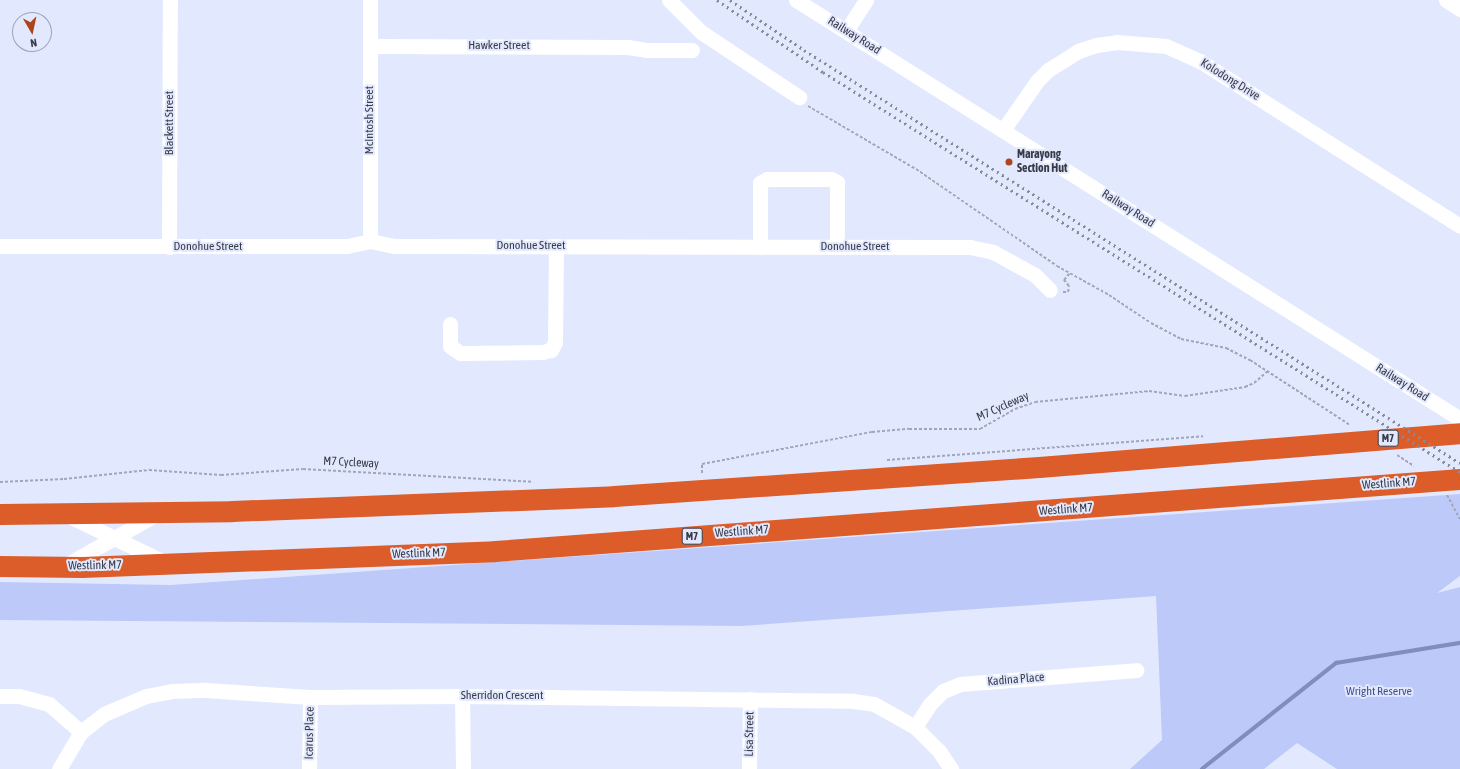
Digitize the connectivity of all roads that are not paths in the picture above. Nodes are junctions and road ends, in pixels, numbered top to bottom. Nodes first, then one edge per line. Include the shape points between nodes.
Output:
1 (170, 0) edge
2 (370, 0) edge
3 (669, 0) edge
4 (796, 0) edge
5 (866, 0) edge
6 (1446, 0) edge
7 (1460, 9) edge
8 (846, 31) junction
9 (370, 46) junction
10 (692, 50) dead end
11 (800, 97) dead end
12 (1003, 130) junction
13 (1460, 226) edge
14 (370, 241) junction
15 (0, 246) edge
16 (556, 246) junction
17 (169, 247) junction
18 (760, 247) junction
19 (837, 247) junction
20 (1050, 290) road end
21 (450, 324) dead end
22 (1460, 419) edge
23 (1460, 433) edge
24 (1460, 479) edge
25 (160, 512) junction
26 (64, 513) junction
27 (0, 514) edge
28 (115, 538) junction
29 (167, 563) junction
30 (0, 566) edge
31 (64, 566) junction
32 (1136, 670) dead end
33 (0, 696) edge
34 (462, 696) junction
35 (310, 697) junction
36 (750, 699) junction
37 (915, 727) junction
38 (81, 732) junction
39 (59, 769) edge
40 (309, 769) edge
41 (463, 769) edge
42 (749, 769) edge
43 (951, 769) edge

1 - 17 street, Blackett Street
2 - 9 street, McIntosh Street
3 - 11 street via 686,14 701,32
4 - 8 street, Railway Road
5 - 8 street
6 - 7 street
8 - 12 street, Railway Road
9 - 10 street, Hawker Street via 628,47 646,50
9 - 14 street, McIntosh Street
12 - 13 street, Kolodong Drive via 1037,80 1063,59 1096,45 1117,42 1153,44 1200,61
12 - 22 street, Railway Road
14 - 16 street, Donohue Street via 394,246
14 - 17 street, Donohue Street via 347,246
15 - 17 street, Donohue Street
16 - 18 street, Donohue Street
16 - 21 street via 555,342 551,350 460,353 450,346
18 - 19 street, Donohue Street
18 - 19 street via 760,183 767,179 832,179 837,182
19 - 20 street, Donohue Street via 970,247 1000,256 1035,275
23 - 25 highway, M7 via 1008,469 614,496
24 - 29 highway, Westlink M7 / M7 via 496,551
25 - 26 highway, M7
25 - 28 street
26 - 27 highway, M7
26 - 28 street
28 - 29 street
28 - 31 street
29 - 31 highway, Westlink M7 / M7
30 - 31 highway, Westlink M7 / M7
32 - 37 street, Kadina Place via 960,684 943,691 930,704
33 - 38 street via 19,696 49,704
34 - 35 street, Sherridon Crescent
34 - 36 street, Sherridon Crescent
34 - 41 street
35 - 38 street, Sherridon Crescent via 206,690 172,691 125,703 104,714
35 - 40 street, Icarus Place
36 - 37 street, Sherridon Crescent via 825,699 867,703
36 - 42 street, Lisa Street
37 - 43 street, Sherridon Crescent via 939,751
38 - 39 street, Sherridon Crescent

